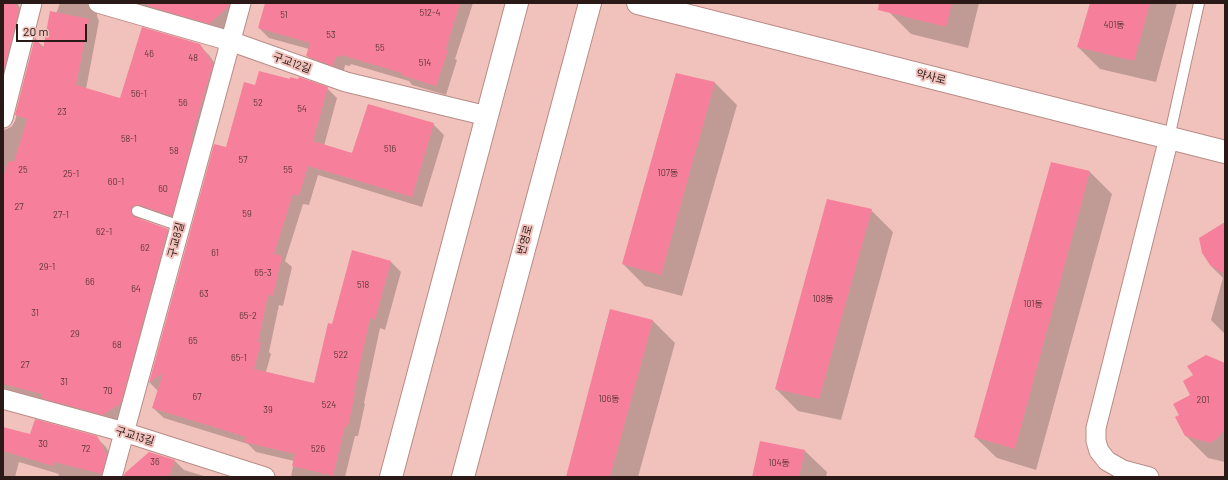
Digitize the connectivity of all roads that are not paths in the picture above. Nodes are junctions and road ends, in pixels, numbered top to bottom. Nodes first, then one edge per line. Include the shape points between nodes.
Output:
1 (32, 3) edge
2 (98, 3) edge
3 (240, 3) edge
4 (517, 3) edge
5 (590, 3) edge
6 (638, 3) edge
7 (1199, 3) edge
8 (230, 41) junction
9 (487, 116) junction
10 (3, 118) edge
11 (1169, 138) junction
12 (1225, 152) edge
13 (137, 211) dead end
14 (180, 226) junction
15 (3, 399) edge
16 (124, 432) junction
17 (112, 477) edge
18 (265, 477) edge
19 (391, 477) edge
20 (463, 477) edge
21 (1149, 477) edge

1 - 10 street
2 - 8 street, 구교12길
3 - 8 street, 구교8길
4 - 9 main road
5 - 20 main road, 번영로
6 - 11 main road, 약사로
7 - 11 lane
8 - 9 street, 구교12길 via 346,82
8 - 14 street, 구교8길
9 - 19 main road
11 - 12 main road, 약사로
11 - 21 street via 1096,428 1099,452 1107,461 1123,470
13 - 14 lane
14 - 16 street, 구교8길
15 - 16 street, 구교13길
16 - 17 street, 구교8길
16 - 18 street, 구교13길

